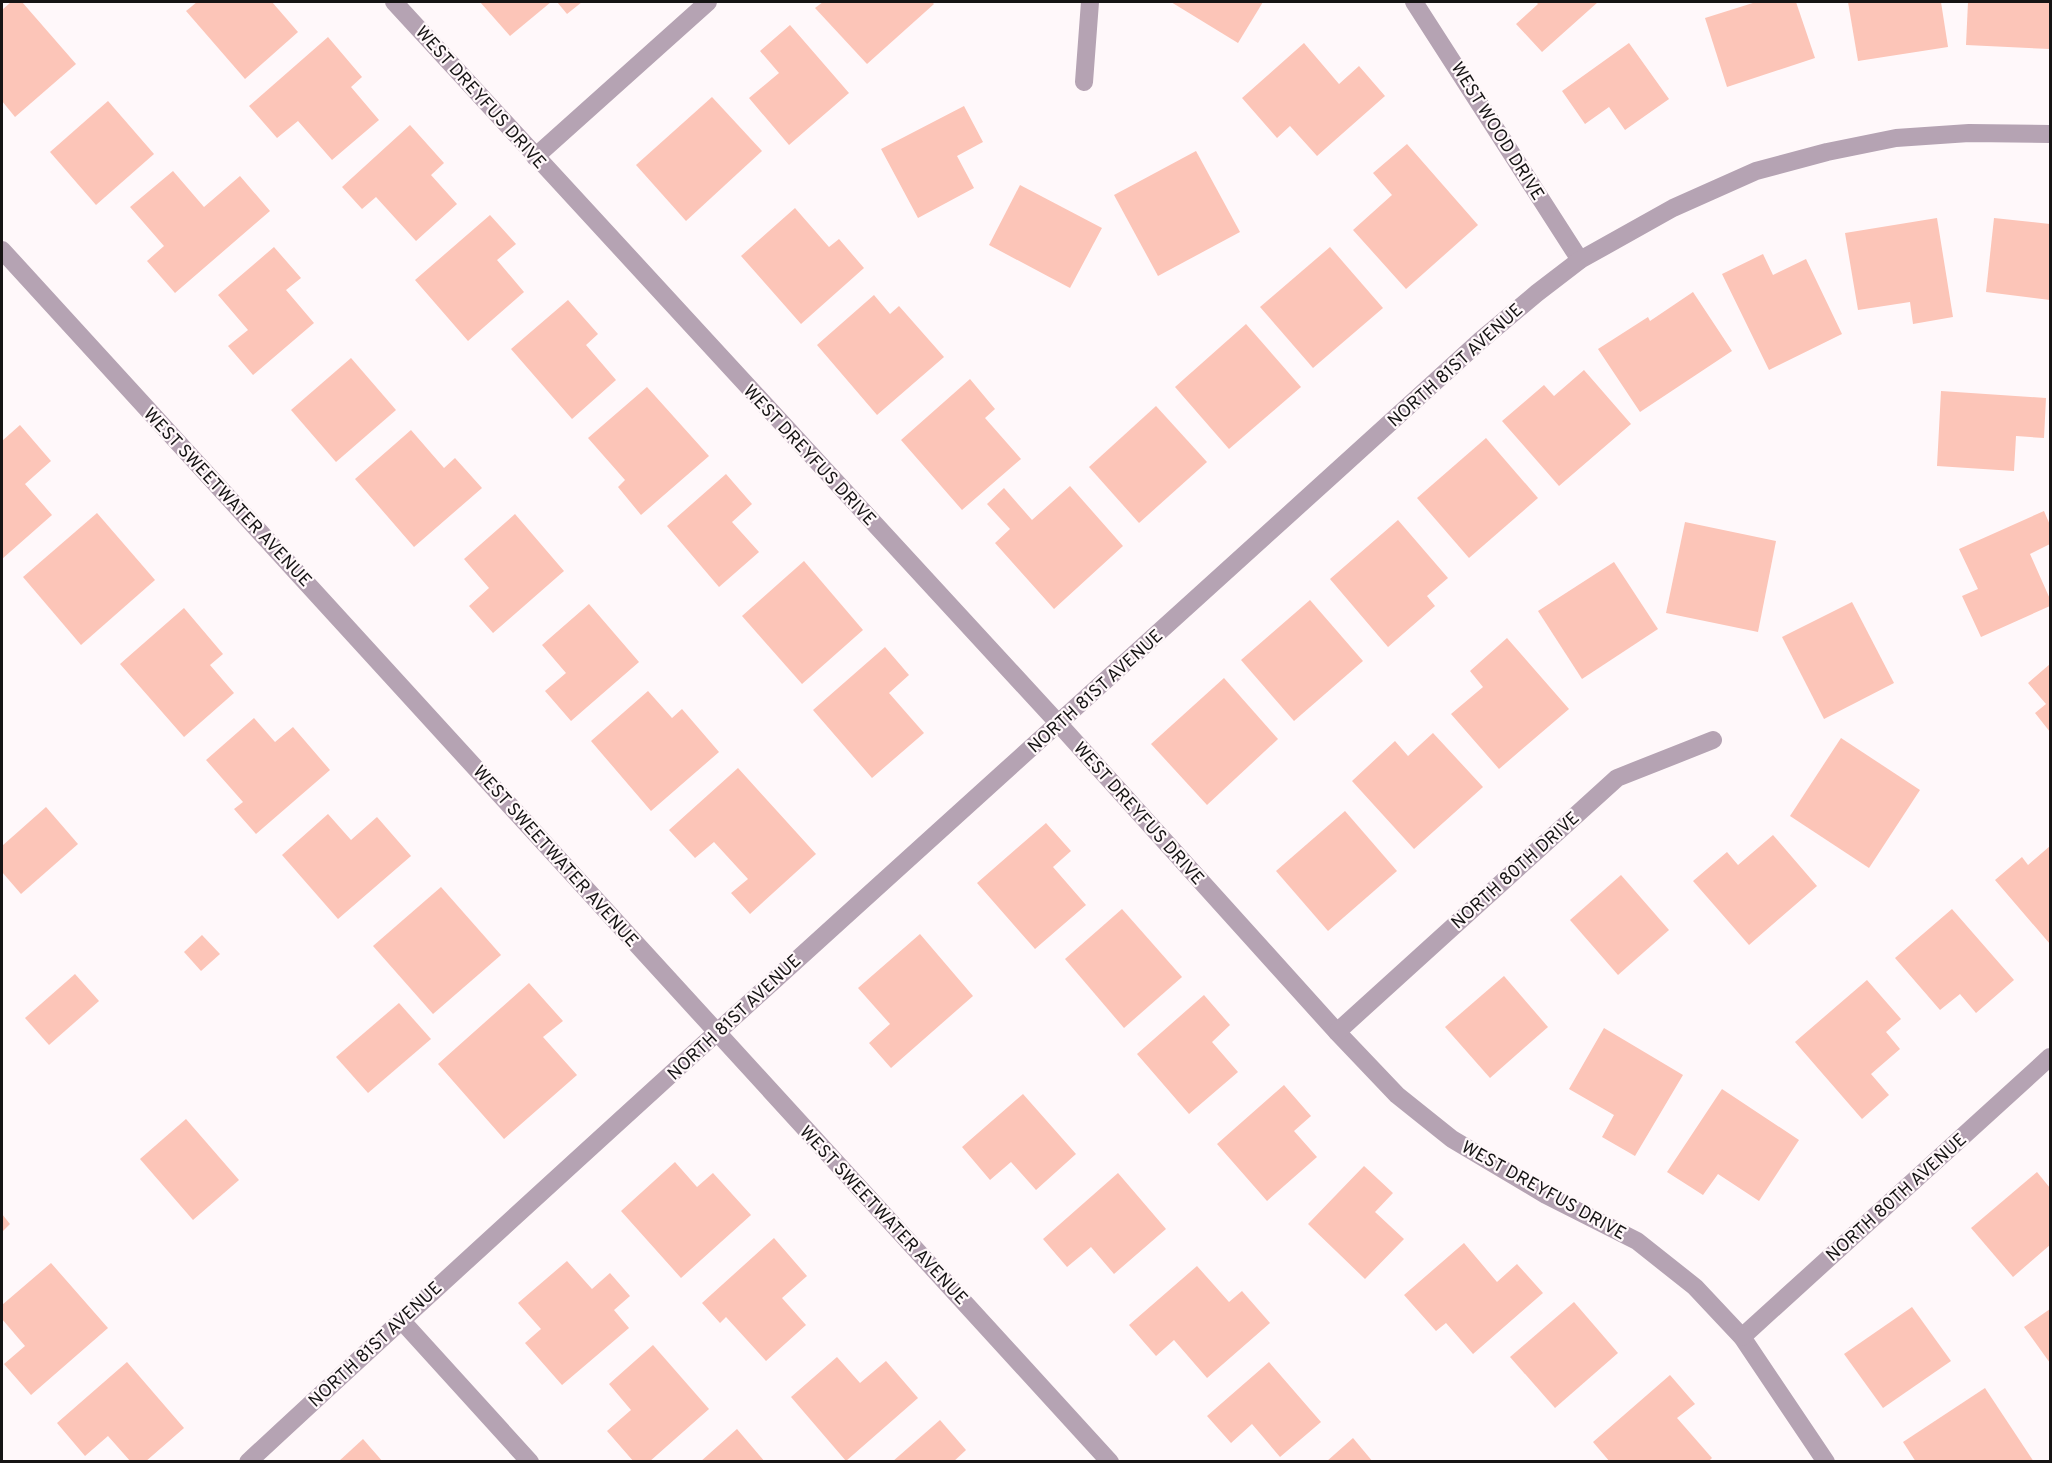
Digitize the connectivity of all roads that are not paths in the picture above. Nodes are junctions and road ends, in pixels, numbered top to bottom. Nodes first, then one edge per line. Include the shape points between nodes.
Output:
1 (394, 2) edge
2 (708, 2) edge
3 (1090, 2) edge
4 (1414, 2) edge
5 (1084, 81) dead end
6 (2050, 134) edge
7 (536, 157) junction
8 (2, 250) edge
9 (1580, 260) junction
10 (1059, 724) junction
11 (1713, 740) dead end
12 (716, 1032) junction
13 (1337, 1032) junction
14 (2049, 1062) edge
15 (401, 1320) junction
16 (1742, 1337) junction
17 (248, 1461) edge
18 (530, 1461) edge
19 (1110, 1461) edge
20 (1826, 1461) edge

1 - 7 street, WEST DREYFUS DRIVE
2 - 7 street
3 - 5 street
4 - 9 street, WEST WOOD DRIVE
6 - 9 street, NORTH 81ST AVENUE via 1969,133 1896,138 1756,171 1672,208
7 - 10 street, WEST DREYFUS DRIVE
8 - 12 street, WEST SWEETWATER AVENUE
9 - 10 street, NORTH 81ST AVENUE via 1481,340
10 - 12 street, NORTH 81ST AVENUE
10 - 13 street, WEST DREYFUS DRIVE
11 - 13 street, NORTH 80TH DRIVE via 1617,778
12 - 15 street, NORTH 81ST AVENUE
12 - 19 street, WEST SWEETWATER AVENUE
13 - 16 street, WEST DREYFUS DRIVE via 1397,1095 1452,1139 1546,1195 1638,1241 1695,1287
14 - 16 street, NORTH 80TH AVENUE
15 - 17 street, NORTH 81ST AVENUE
15 - 18 street
16 - 20 street, WEST DREYFUS DRIVE

